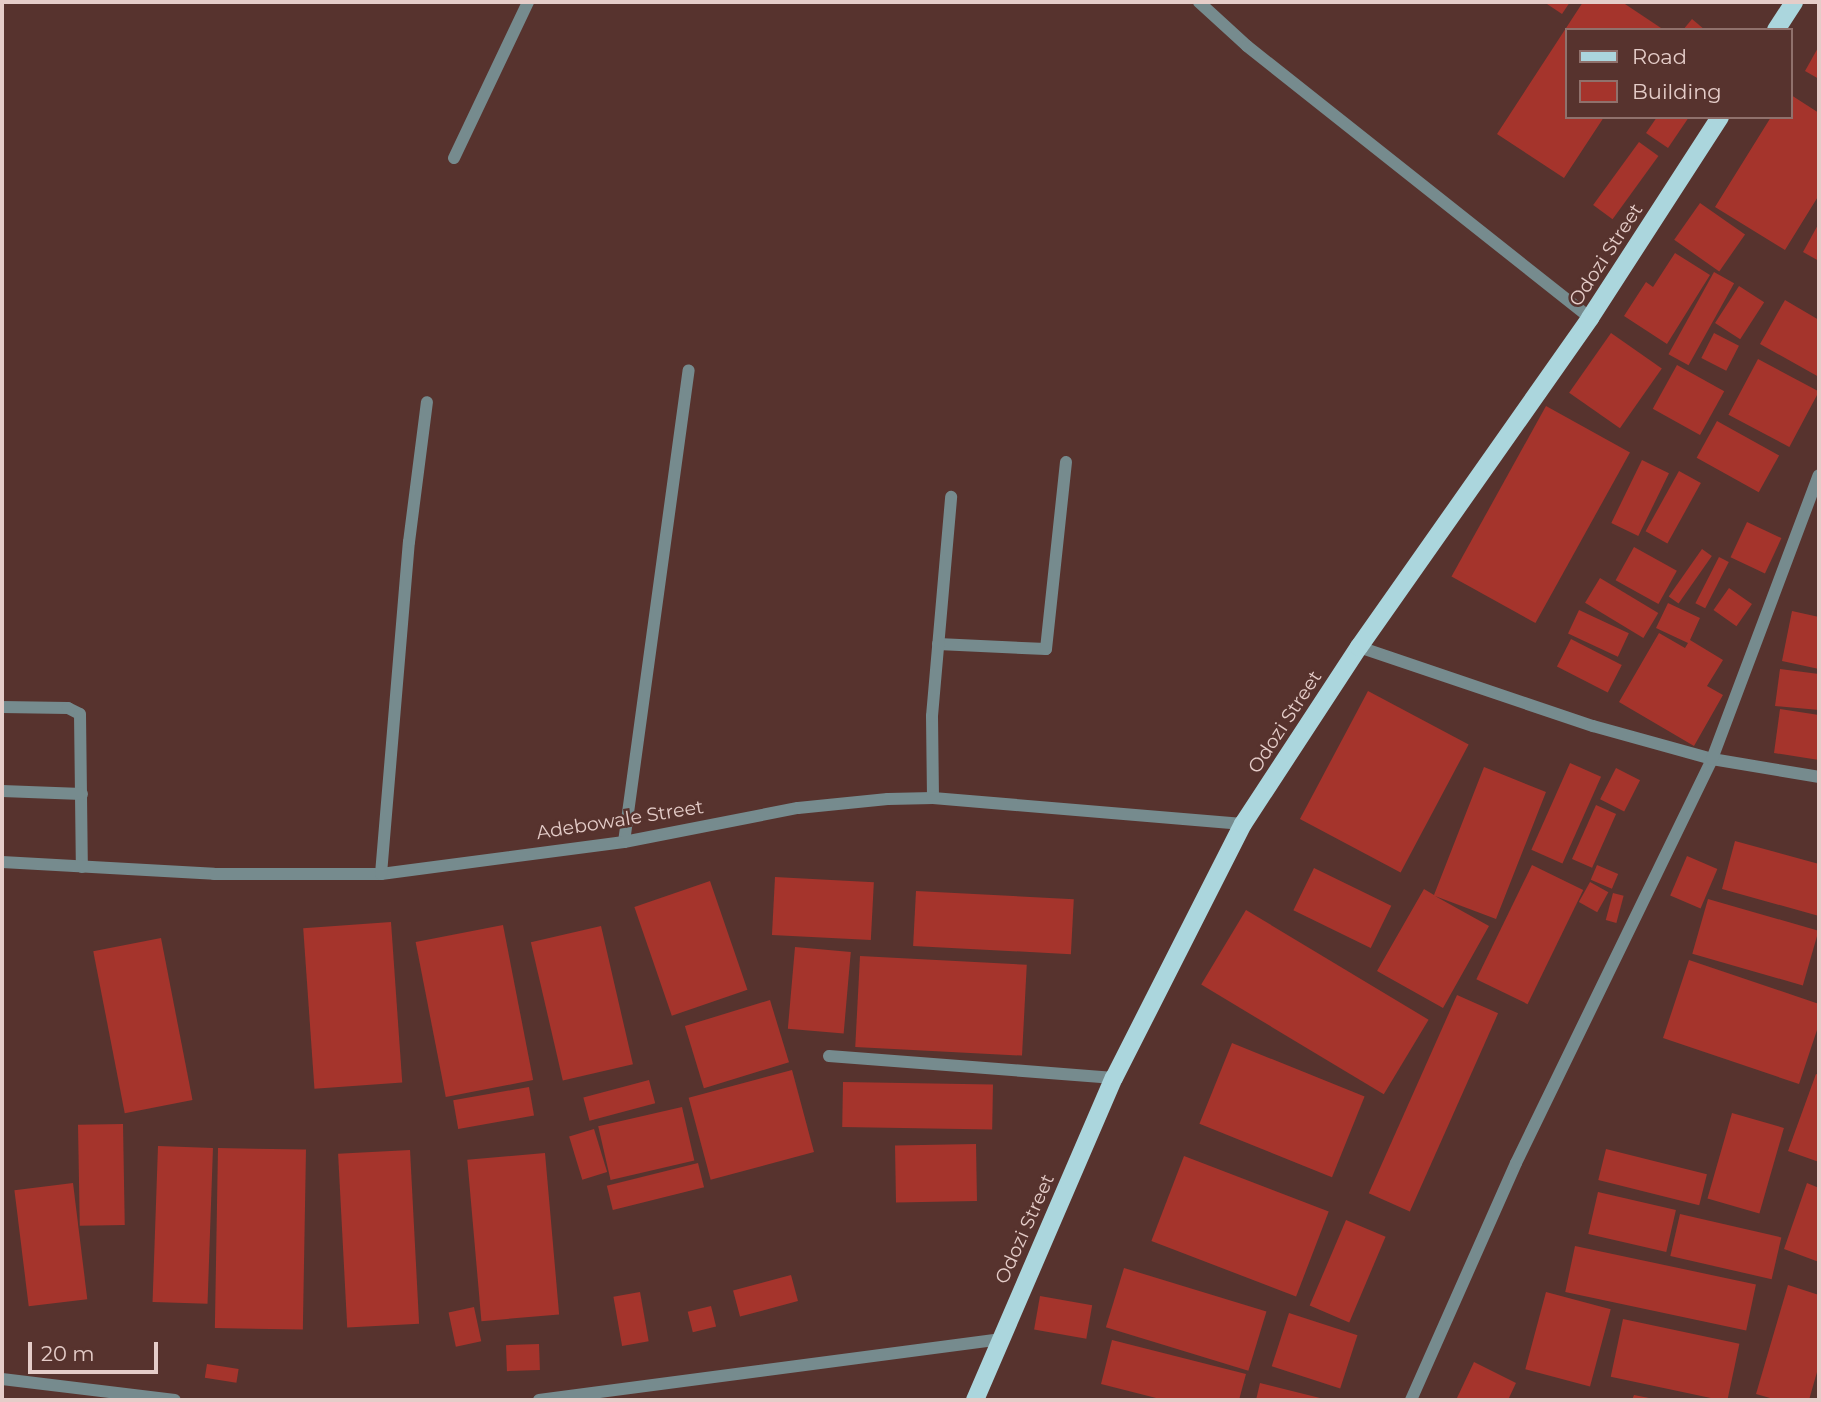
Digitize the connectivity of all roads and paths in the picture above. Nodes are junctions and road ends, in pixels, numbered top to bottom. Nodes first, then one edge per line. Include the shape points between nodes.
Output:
1 (528, 2) edge
2 (1199, 2) edge
3 (1794, 2) edge
4 (1777, 28) edge
5 (1719, 119) edge
6 (454, 158) dead end
7 (1590, 318) junction
8 (689, 370) dead end
9 (427, 402) dead end
10 (1066, 462) dead end
11 (1819, 475) edge
12 (951, 497) dead end
13 (938, 644) junction
14 (1359, 647) junction
15 (2, 707) edge
16 (1712, 759) junction
17 (1819, 777) edge
18 (2, 791) edge
19 (82, 794) junction
20 (933, 798) junction
21 (1243, 824) junction
22 (624, 842) junction
23 (2, 862) edge
24 (82, 867) junction
25 (381, 874) junction
26 (829, 1056) dead end
27 (1114, 1078) junction
28 (1000, 1339) junction
29 (2, 1379) edge
30 (175, 1400) edge
31 (539, 1400) edge
32 (975, 1400) edge
33 (1411, 1400) edge

1 - 6 street
2 - 7 street via 1247,46
3 - 4 main road
5 - 7 main road, Odozi Street
7 - 14 main road, Odozi Street
8 - 22 street
9 - 25 street via 409,542
10 - 13 street via 1045,651
11 - 16 street
12 - 13 street
13 - 20 street via 932,716
14 - 16 street via 1593,726
14 - 21 main road, Odozi Street
15 - 19 street via 68,708 80,714
16 - 17 street
16 - 33 street via 1516,1163
18 - 19 street
19 - 24 street
20 - 21 street, Adebowale Street
20 - 22 street, Adebowale Street via 798,808
21 - 27 main road, Odozi Street
22 - 25 street, Adebowale Street
23 - 24 street, Adebowale Street
24 - 25 street, Adebowale Street via 214,874
26 - 27 street
27 - 28 main road, Odozi Street
28 - 31 street
28 - 32 main road, Odozi Street
29 - 30 street

